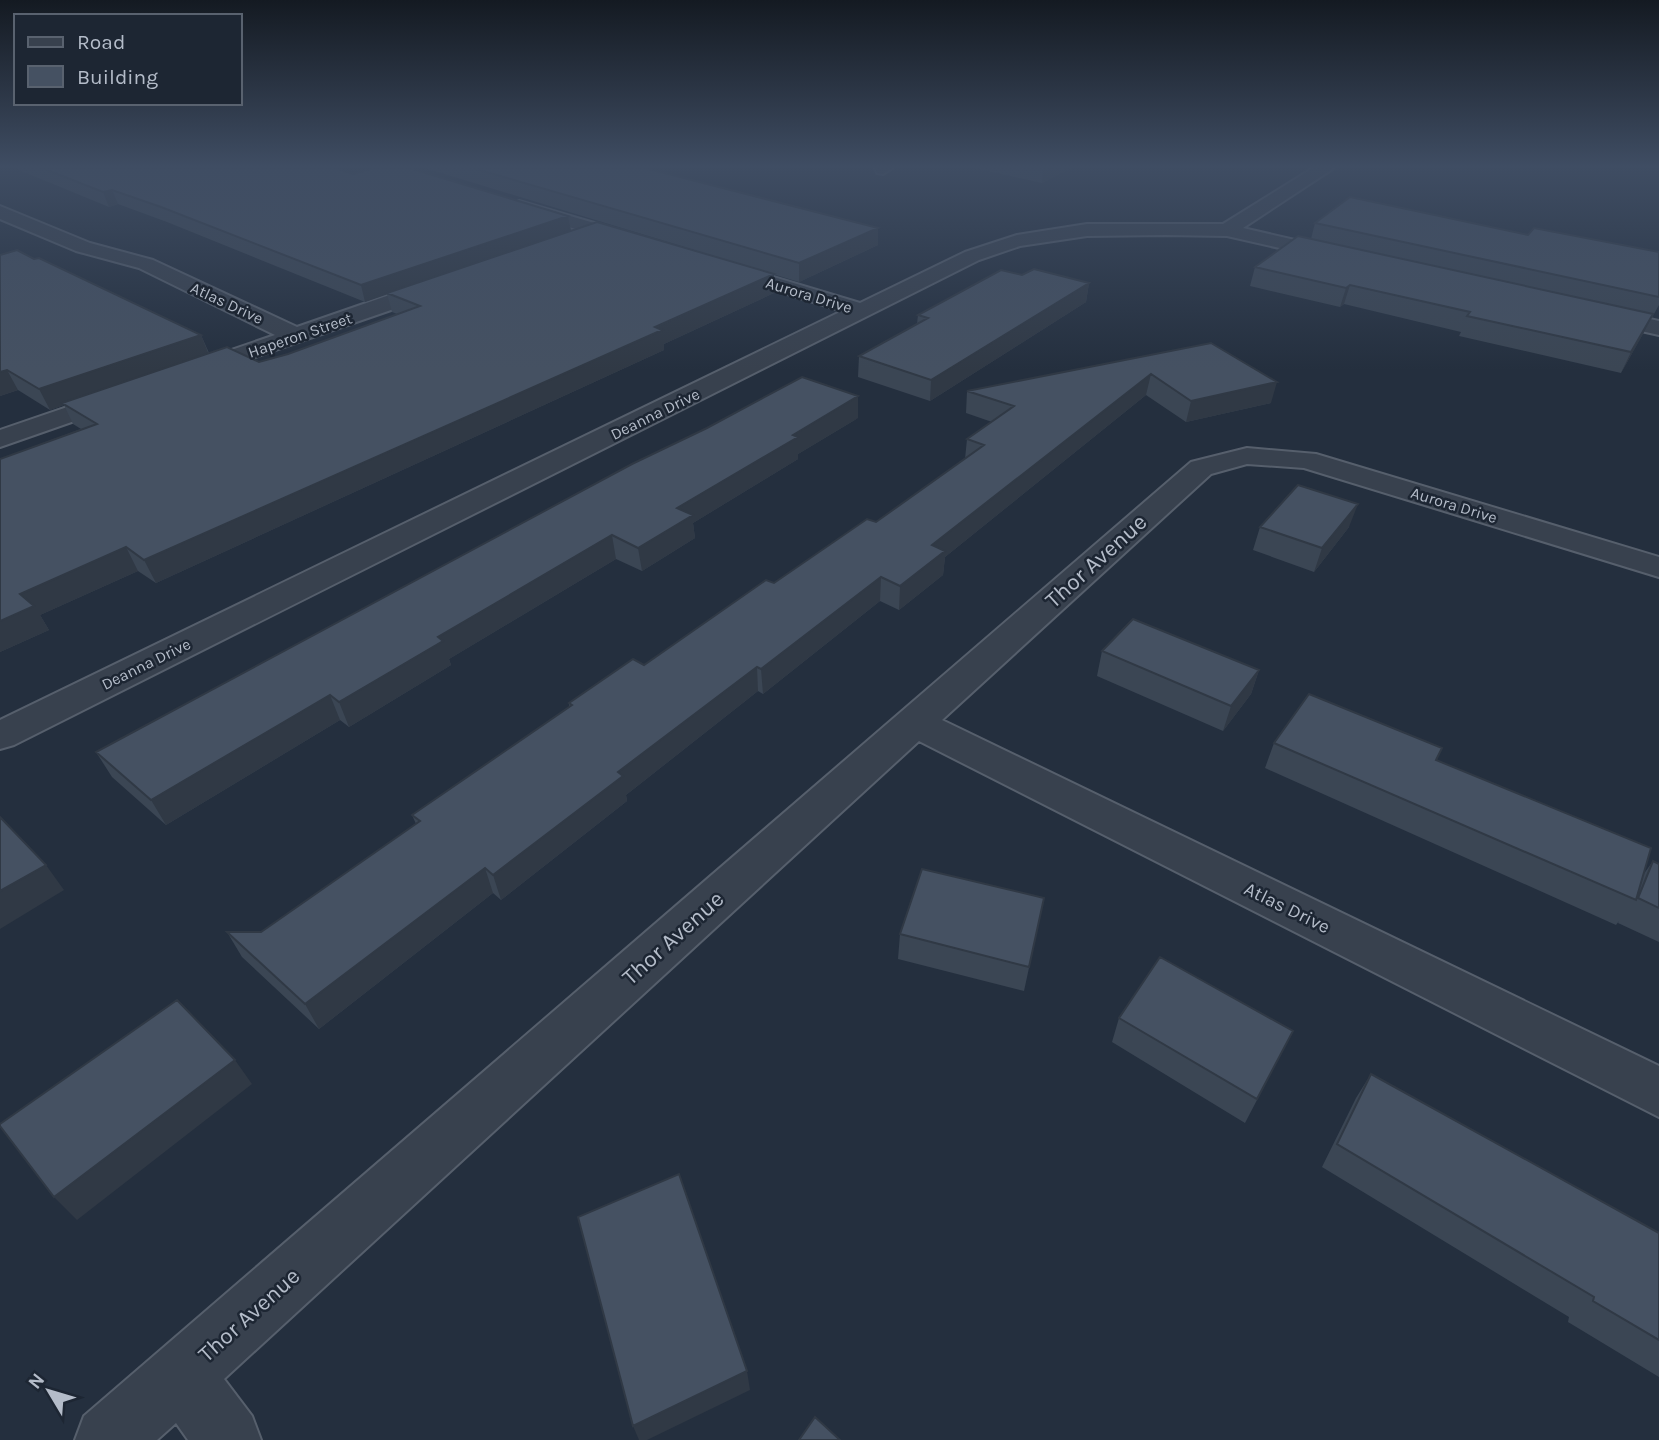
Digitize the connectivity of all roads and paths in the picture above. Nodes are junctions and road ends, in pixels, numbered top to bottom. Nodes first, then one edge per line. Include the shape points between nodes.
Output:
1 (55, 235) edge
2 (585, 235) edge
3 (616, 235) edge
4 (1054, 235) edge
5 (1250, 235) edge
6 (560, 244) edge
7 (652, 246) edge
8 (1362, 261) edge
9 (705, 263) edge
10 (454, 281) edge
11 (1578, 310) edge
12 (864, 312) junction
13 (1659, 328) edge
14 (296, 336) junction
15 (167, 380) edge
16 (142, 389) edge
17 (0, 439) edge
18 (1247, 456) joint
19 (1659, 567) edge
20 (915, 723) junction
21 (0, 736) edge
22 (1659, 1092) edge
23 (181, 1376) junction
24 (108, 1440) edge
25 (228, 1440) edge

1 - 14 street, Atlas Drive via 146,264
2 - 6 street
3 - 7 street
4 - 12 street, Deanna Drive via 972,256
5 - 8 street, Deanna Drive
9 - 12 street, Aurora Drive
10 - 14 street, Haperon Street
11 - 13 street
12 - 21 street, Deanna Drive
14 - 15 street, Haperon Street
16 - 17 street
18 - 19 street, Aurora Drive via 1306,460
18 - 20 street, Thor Avenue via 1201,468
20 - 22 street, Atlas Drive
20 - 23 street, Thor Avenue
23 - 24 street, Thor Avenue
23 - 25 street

